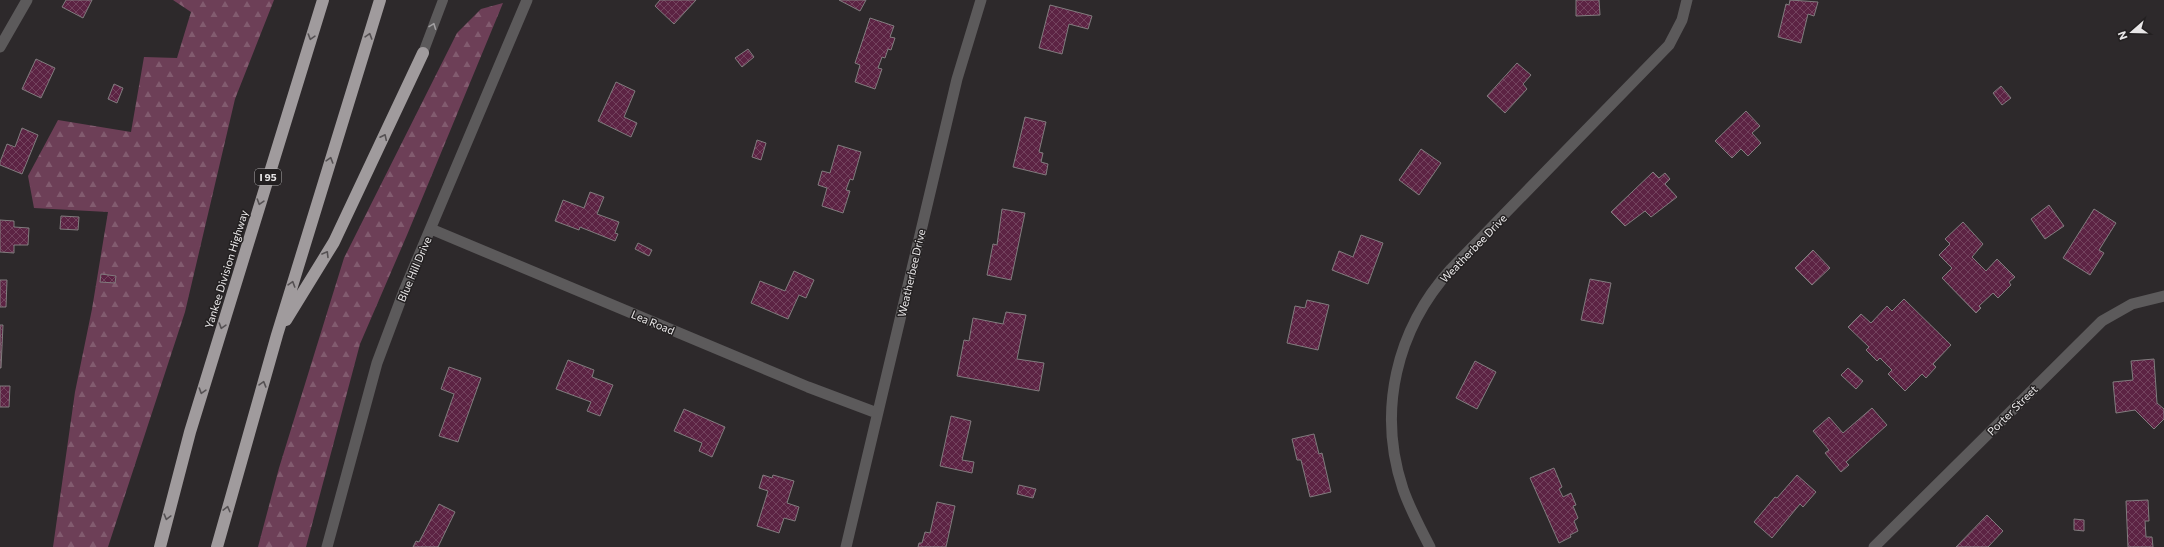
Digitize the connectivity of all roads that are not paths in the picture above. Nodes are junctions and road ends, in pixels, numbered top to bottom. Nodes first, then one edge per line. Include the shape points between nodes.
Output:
1 (28, 0) edge
2 (323, 0) edge
3 (380, 0) edge
4 (443, 0) edge
5 (527, 0) edge
6 (981, 0) edge
7 (1687, 0) edge
8 (0, 48) edge
9 (423, 53) joint
10 (431, 228) junction
11 (2164, 296) edge
12 (277, 335) junction
13 (877, 413) junction
14 (160, 547) edge
15 (217, 547) edge
16 (327, 547) edge
17 (846, 547) edge
18 (1430, 547) edge
19 (1874, 547) edge

1 - 8 street
2 -> 14 highway, Yankee Division Highway / I 95 via 190,432
12 -> 3 highway
9 -> 4 lane
5 - 10 street, Blue Hill Drive
6 - 13 street, Weatherbee Drive via 957,78
7 - 18 street, Weatherbee Drive via 1682,20 1669,45 1437,284 1416,318 1400,356 1394,381 1391,422 1396,464 1404,491
12 -> 9 highway via 334,242
10 - 13 street, Lea Road via 808,387
10 - 16 street, Blue Hill Drive via 377,363
11 - 19 street, Porter Street via 2132,304 2102,321
15 -> 12 highway
13 - 17 street, Weatherbee Drive

